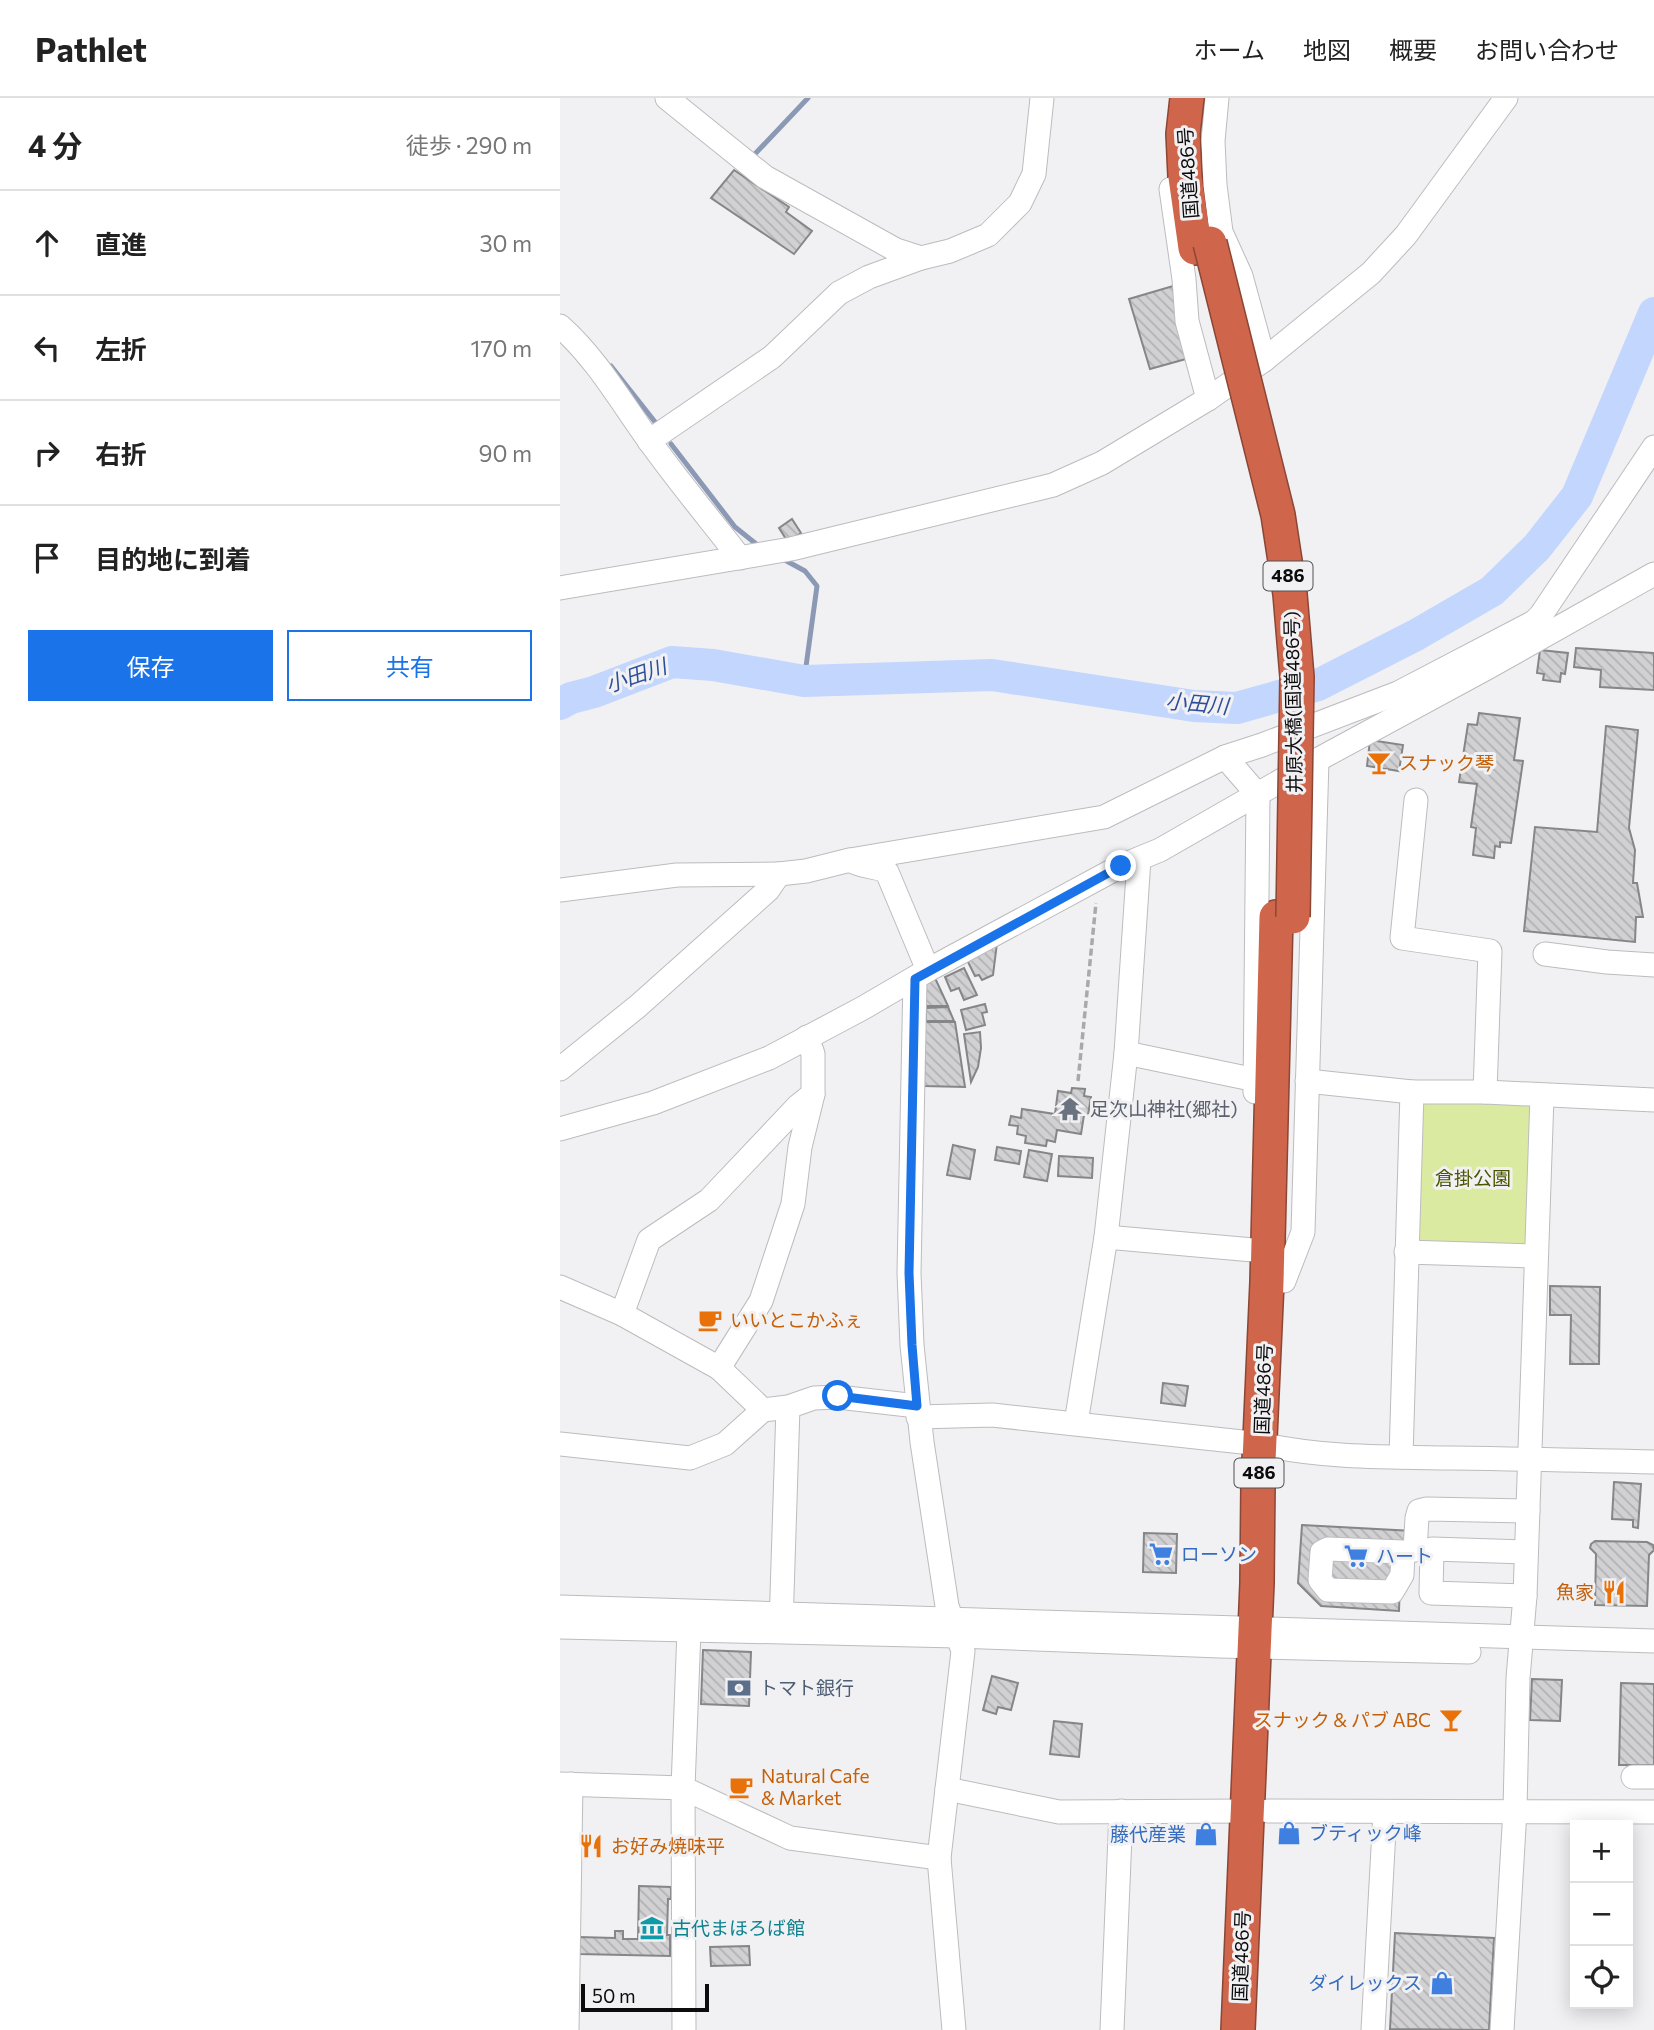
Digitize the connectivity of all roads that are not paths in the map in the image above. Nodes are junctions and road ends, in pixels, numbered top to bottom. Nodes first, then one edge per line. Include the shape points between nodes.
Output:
1 (667, 98) edge
2 (1042, 98) edge
3 (1171, 98) edge
4 (1187, 98) edge
5 (1202, 98) edge
6 (1217, 98) edge
7 (1506, 98) edge
8 (1202, 246) junction
9 (921, 258) junction
10 (560, 326) edge
11 (1264, 359) junction
12 (1208, 399) junction
13 (649, 441) junction
14 (1654, 447) edge
15 (743, 557) junction
16 (1654, 573) edge
17 (560, 588) edge
18 (1398, 692) junction
19 (1361, 736) junction
20 (1225, 757) junction
21 (1317, 760) junction
22 (1258, 796) junction
23 (1416, 800) dead end
24 (1139, 859) junction
25 (850, 860) junction
26 (779, 874) junction
27 (560, 890) edge
28 (1284, 917) joint
29 (1545, 954) dead end
30 (1654, 965) edge
31 (922, 974) junction
32 (807, 1037) junction
33 (1126, 1053) junction
34 (560, 1069) edge
35 (1256, 1080) junction
36 (1307, 1081) junction
37 (1412, 1092) junction
38 (1485, 1092) junction
39 (813, 1094) junction
40 (1542, 1096) junction
41 (1654, 1100) edge
42 (560, 1129) edge
43 (1106, 1237) junction
44 (1253, 1250) junction
45 (1406, 1252) junction
46 (1536, 1256) junction
47 (1275, 1281) junction
48 (560, 1287) edge
49 (622, 1314) junction
50 (719, 1368) junction
51 (788, 1407) junction
52 (763, 1410) junction
53 (918, 1412) junction
54 (1076, 1423) junction
55 (560, 1444) edge
56 (1270, 1446) junction
57 (1401, 1457) junction
58 (1530, 1459) junction
59 (1654, 1462) edge
60 (1528, 1511) junction
61 (1409, 1551) dead end
62 (1526, 1552) junction
63 (1525, 1596) junction
64 (560, 1607) edge
65 (781, 1623) junction
66 (560, 1627) edge
67 (954, 1627) junction
68 (688, 1630) junction
69 (1265, 1638) junction
70 (1654, 1641) edge
71 (1521, 1645) junction
72 (1654, 1657) edge
73 (565, 1784) edge
74 (683, 1788) junction
75 (947, 1789) junction
76 (1515, 1810) junction
77 (1121, 1811) junction
78 (1257, 1811) junction
79 (1385, 1812) junction
80 (1654, 1812) edge
81 (939, 1858) junction
82 (567, 2030) edge
83 (684, 2030) edge
84 (954, 2030) edge
85 (1112, 2030) edge
86 (1238, 2030) edge
87 (1259, 2030) edge
88 (1373, 2030) edge
89 (1502, 2030) edge

1 - 9 street via 765,177 895,250
2 - 9 street via 1034,174 1020,202 988,235
3 - 12 street via 1169,172 1175,229 1187,321
4 - 8 highway, 国道486号 / 486 via 1185,177
5 - 8 highway, 国道486号 / 486 via 1198,135
6 - 11 street via 1213,141 1221,232 1241,276
7 - 11 street via 1406,235 1371,273
8 - 28 highway, 井原大橋(国道486号) / 486, bridge via 1278,515 1290,594 1297,677
9 - 13 street via 839,293 772,357
10 - 13 street via 596,364
11 - 12 street
12 - 15 street via 1102,463 1053,485
13 - 15 street
14 - 18 street via 1534,622
15 - 17 street
16 - 19 street
18 - 19 street via 1395,699 1363,720
18 - 20 street
19 - 21 street
20 - 22 street
20 - 25 street via 1104,817
21 - 22 street
21 - 36 street
22 - 24 street
22 - 35 street
23 - 38 street via 1402,938 1490,951
24 - 31 street
24 - 33 street
25 - 26 street
25 - 31 street via 887,872
26 - 27 street via 677,875
26 - 34 street via 768,890 638,1006
28 - 47 highway, 国道486号 / 486
29 - 30 street
31 - 32 street
31 - 53 street via 909,1273
32 - 39 street via 813,1054
32 - 42 street via 769,1058 653,1103
33 - 35 street
33 - 43 street
35 - 44 street
36 - 37 street
36 - 47 street via 1303,1232
37 - 38 street
37 - 45 street
38 - 40 street
39 - 49 street via 709,1200 649,1240
39 - 50 street via 793,1204 761,1301
40 - 41 street
40 - 46 street
43 - 44 street
43 - 54 street
44 - 47 street
45 - 46 street
45 - 57 street
46 - 58 street
47 - 56 highway, 国道486号 / 486
48 - 49 street
49 - 50 street
50 - 52 street
51 - 52 street
51 - 53 street via 838,1396
51 - 65 street
52 - 55 street via 725,1444 691,1458
53 - 54 street
53 - 67 street
54 - 56 street
56 - 57 street via 1311,1453
56 - 69 highway, 国道486号 / 486 via 1258,1483
57 - 58 street
58 - 59 street
58 - 60 street
60 - 61 street via 1419,1511
60 - 62 street
62 - 63 street
62 - 63 street via 1432,1549 1431,1592
63 - 71 street
64 - 65 street
65 - 67 street
65 - 68 street
66 - 68 street
67 - 69 street
67 - 75 street via 962,1651
68 - 74 street
69 - 71 street
69 - 78 highway, 国道486号 / 486
70 - 71 street
71 - 72 street
71 - 76 street
73 - 74 street
73 - 82 street
74 - 81 street via 782,1835
74 - 83 street
75 - 77 street via 1047,1811
75 - 81 street
76 - 79 street
76 - 80 street
76 - 89 street
77 - 78 street
77 - 85 street
78 - 79 street
78 - 86 highway, 国道486号 / 486
78 - 87 highway, 国道486号 / 486
79 - 88 street
81 - 84 street

